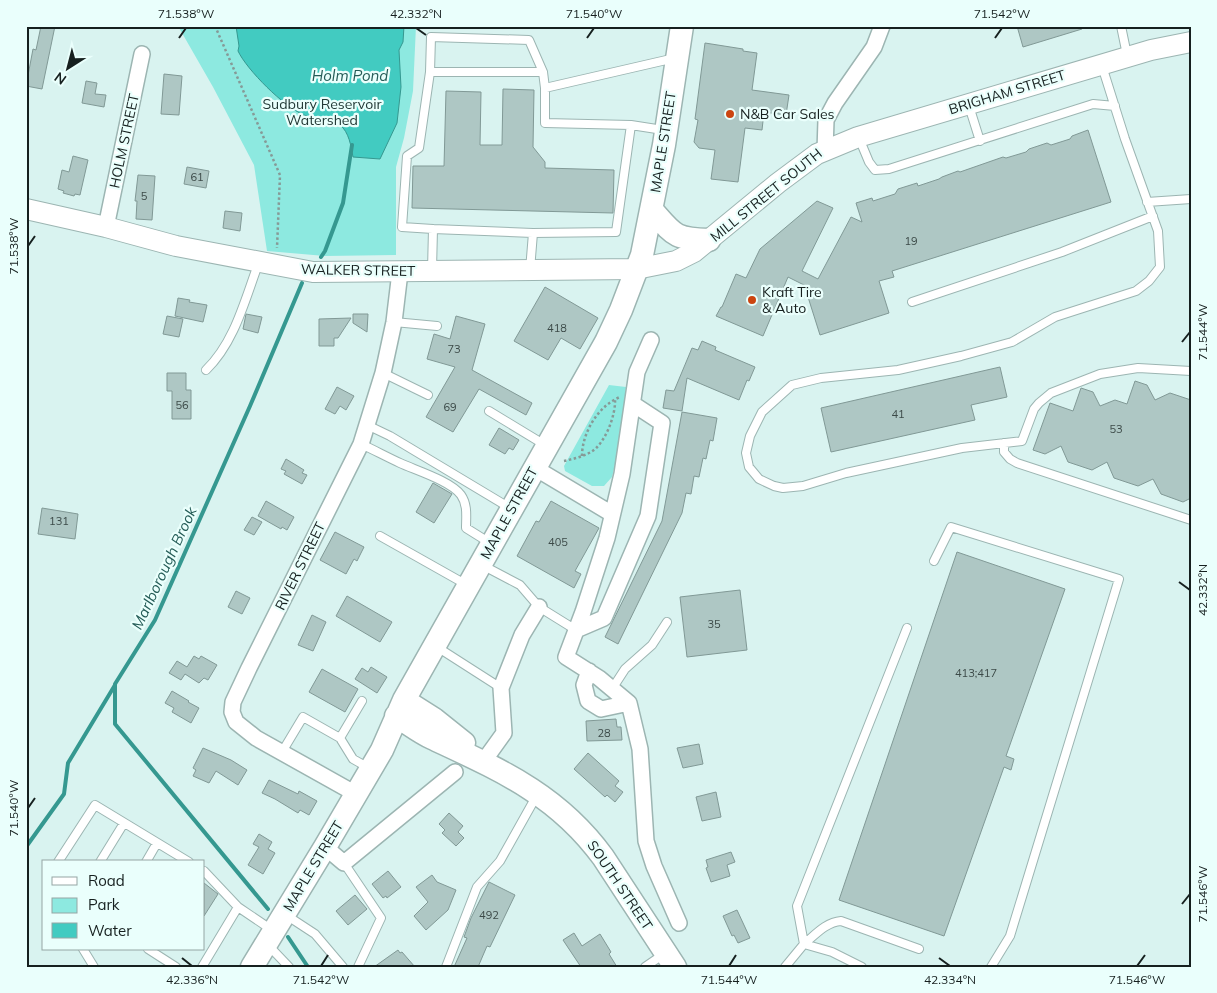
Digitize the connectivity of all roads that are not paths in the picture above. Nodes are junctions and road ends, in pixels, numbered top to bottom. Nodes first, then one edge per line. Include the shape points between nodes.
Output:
1 (682, 26) edge
2 (882, 26) edge
3 (1122, 26) edge
4 (1191, 42) edge
5 (142, 54) dead end
6 (1127, 57) junction
7 (677, 58) junction
8 (1102, 64) junction
9 (430, 72) junction
10 (543, 72) junction
11 (546, 88) junction
12 (968, 104) junction
13 (1115, 106) junction
14 (631, 125) junction
15 (666, 130) junction
16 (858, 137) junction
17 (980, 141) junction
18 (825, 150) junction
19 (1191, 199) edge
20 (1147, 202) junction
21 (26, 209) edge
22 (652, 210) junction
23 (1153, 216) junction
24 (106, 227) junction
25 (434, 229) junction
26 (533, 233) junction
27 (709, 240) junction
28 (258, 262) junction
29 (636, 269) junction
30 (530, 270) junction
31 (432, 271) junction
32 (400, 272) junction
33 (912, 302) dead end
34 (394, 322) junction
35 (437, 326) dead end
36 (651, 340) dead end
37 (206, 370) dead end
38 (1191, 371) edge
39 (383, 372) junction
40 (428, 395) dead end
41 (630, 400) junction
42 (489, 411) dead end
43 (367, 425) junction
44 (1004, 443) junction
45 (361, 444) junction
46 (547, 446) junction
47 (535, 468) junction
48 (512, 509) junction
49 (612, 514) junction
50 (1191, 520) edge
51 (380, 536) dead end
52 (492, 544) junction
53 (934, 561) dead end
54 (480, 564) junction
55 (468, 586) junction
56 (539, 607) junction
57 (667, 622) dead end
58 (907, 628) dead end
59 (576, 630) junction
60 (430, 655) junction
61 (589, 671) junction
62 (501, 688) junction
63 (612, 689) junction
64 (362, 702) dead end
65 (629, 704) junction
66 (400, 708) junction
67 (430, 727) junction
68 (340, 738) junction
69 (282, 752) junction
70 (486, 758) junction
71 (376, 759) junction
72 (455, 772) dead end
73 (509, 775) junction
74 (356, 794) junction
75 (538, 794) junction
76 (124, 823) junction
77 (157, 843) junction
78 (325, 847) junction
79 (59, 860) edge
80 (101, 860) edge
81 (147, 860) edge
82 (186, 860) edge
83 (344, 863) junction
84 (205, 872) edge
85 (238, 907) junction
86 (679, 923) dead end
87 (274, 930) junction
88 (804, 944) junction
89 (919, 949) dead end
90 (150, 950) edge
91 (87, 952) edge
92 (670, 960) edge
93 (94, 967) edge
94 (176, 967) edge
95 (202, 967) edge
96 (252, 967) edge
97 (289, 967) edge
98 (343, 967) edge
99 (358, 967) edge
100 (446, 967) edge
101 (645, 967) edge
102 (784, 967) edge
103 (862, 967) edge
104 (991, 967) edge

1 - 7 main road, MAPLE STREET
2 - 18 street, MILL STREET SOUTH via 874,47 826,120
3 - 6 lane
4 - 6 street, BRIGHAM STREET
5 - 24 street, HOLM STREET
6 - 8 street, BRIGHAM STREET
7 - 11 lane
7 - 15 main road, MAPLE STREET
8 - 12 street, BRIGHAM STREET
8 - 13 lane
9 - 10 lane
9 - 10 lane via 431,36 529,40
9 - 25 lane via 419,148 407,156 402,227
10 - 11 lane
11 - 14 lane via 545,123
12 - 16 street, BRIGHAM STREET
12 - 17 lane
13 - 17 lane via 1093,104
13 - 20 lane
14 - 15 lane
14 - 26 lane via 616,232
15 - 22 main road, MAPLE STREET
16 - 17 lane via 875,170 889,169
16 - 18 street, BRIGHAM STREET
18 - 27 street, MILL STREET SOUTH via 778,183
19 - 20 lane
20 - 23 lane
21 - 24 street, WALKER STREET
22 - 27 main road via 673,233 688,240
22 - 29 main road, MAPLE STREET
23 - 33 lane via 1062,252
23 - 44 lane via 1158,231 1160,267 1136,291 1056,317 1012,342 898,370 821,378 792,385 762,412 746,453 749,467 759,479 784,488 962,448
24 - 28 street, WALKER STREET via 176,246
25 - 26 lane
25 - 31 lane
26 - 30 lane
27 - 29 street, MILL STREET SOUTH via 676,261
28 - 32 street, WALKER STREET via 313,272
28 - 37 lane via 236,325 218,359
29 - 30 street, WALKER STREET
29 - 46 main road, MAPLE STREET via 606,342
30 - 31 street, WALKER STREET
31 - 32 street, WALKER STREET
32 - 34 street, RIVER STREET
34 - 35 lane
34 - 39 street, RIVER STREET
36 - 41 street via 637,372
38 - 44 lane via 1138,368 1100,374 1051,393 1034,409 1022,441
39 - 40 lane
39 - 43 street, RIVER STREET
41 - 49 street via 622,474
41 - 59 street via 662,423 648,516 604,618
42 - 46 lane
43 - 45 street, RIVER STREET
43 - 48 lane
44 - 50 lane via 1004,452 1017,463
45 - 52 lane via 426,473 458,492 465,502 466,528
45 - 69 street, RIVER STREET via 233,702 236,722
46 - 47 main road, MAPLE STREET
47 - 48 main road, MAPLE STREET
47 - 49 street
48 - 52 main road, MAPLE STREET
49 - 59 street
51 - 55 lane
52 - 54 main road, MAPLE STREET
53 - 104 lane via 952,527 1118,580 1010,936
54 - 55 main road, MAPLE STREET
54 - 56 lane via 520,585
55 - 60 main road, MAPLE STREET
56 - 59 lane
56 - 62 street via 522,635
57 - 63 lane via 652,645 625,669
58 - 88 lane via 797,906
59 - 61 street via 566,657
60 - 62 lane
60 - 66 main road, MAPLE STREET
60 - 67 main road via 424,691
61 - 63 street
61 - 65 street via 584,685 588,701 601,709
62 - 70 street via 504,733
63 - 65 street
64 - 68 lane
65 - 86 street via 640,749 646,841
66 - 67 main road, SOUTH STREET
66 - 71 main road, MAPLE STREET
67 - 70 main road, SOUTH STREET
67 - 71 main road via 390,741
67 - 73 main road, SOUTH STREET
68 - 69 lane via 303,717
68 - 71 lane via 353,759
69 - 74 street, RIVER STREET
70 - 73 main road, SOUTH STREET
71 - 74 main road, MAPLE STREET
72 - 83 street
73 - 75 main road, SOUTH STREET
74 - 78 main road, MAPLE STREET
75 - 92 main road, SOUTH STREET via 592,842
75 - 100 lane via 500,861 478,887
76 - 77 lane
76 - 79 lane via 95,805
76 - 80 lane
77 - 81 lane
77 - 82 lane
78 - 83 street
78 - 87 main road, MAPLE STREET
83 - 99 lane via 381,918
84 - 85 lane
85 - 87 lane
85 - 95 lane
87 - 96 main road, MAPLE STREET
87 - 97 lane
87 - 98 lane via 315,934
88 - 89 lane via 822,928 841,921
88 - 102 lane
88 - 103 lane via 832,952
90 - 94 lane
91 - 93 lane
92 - 101 lane

